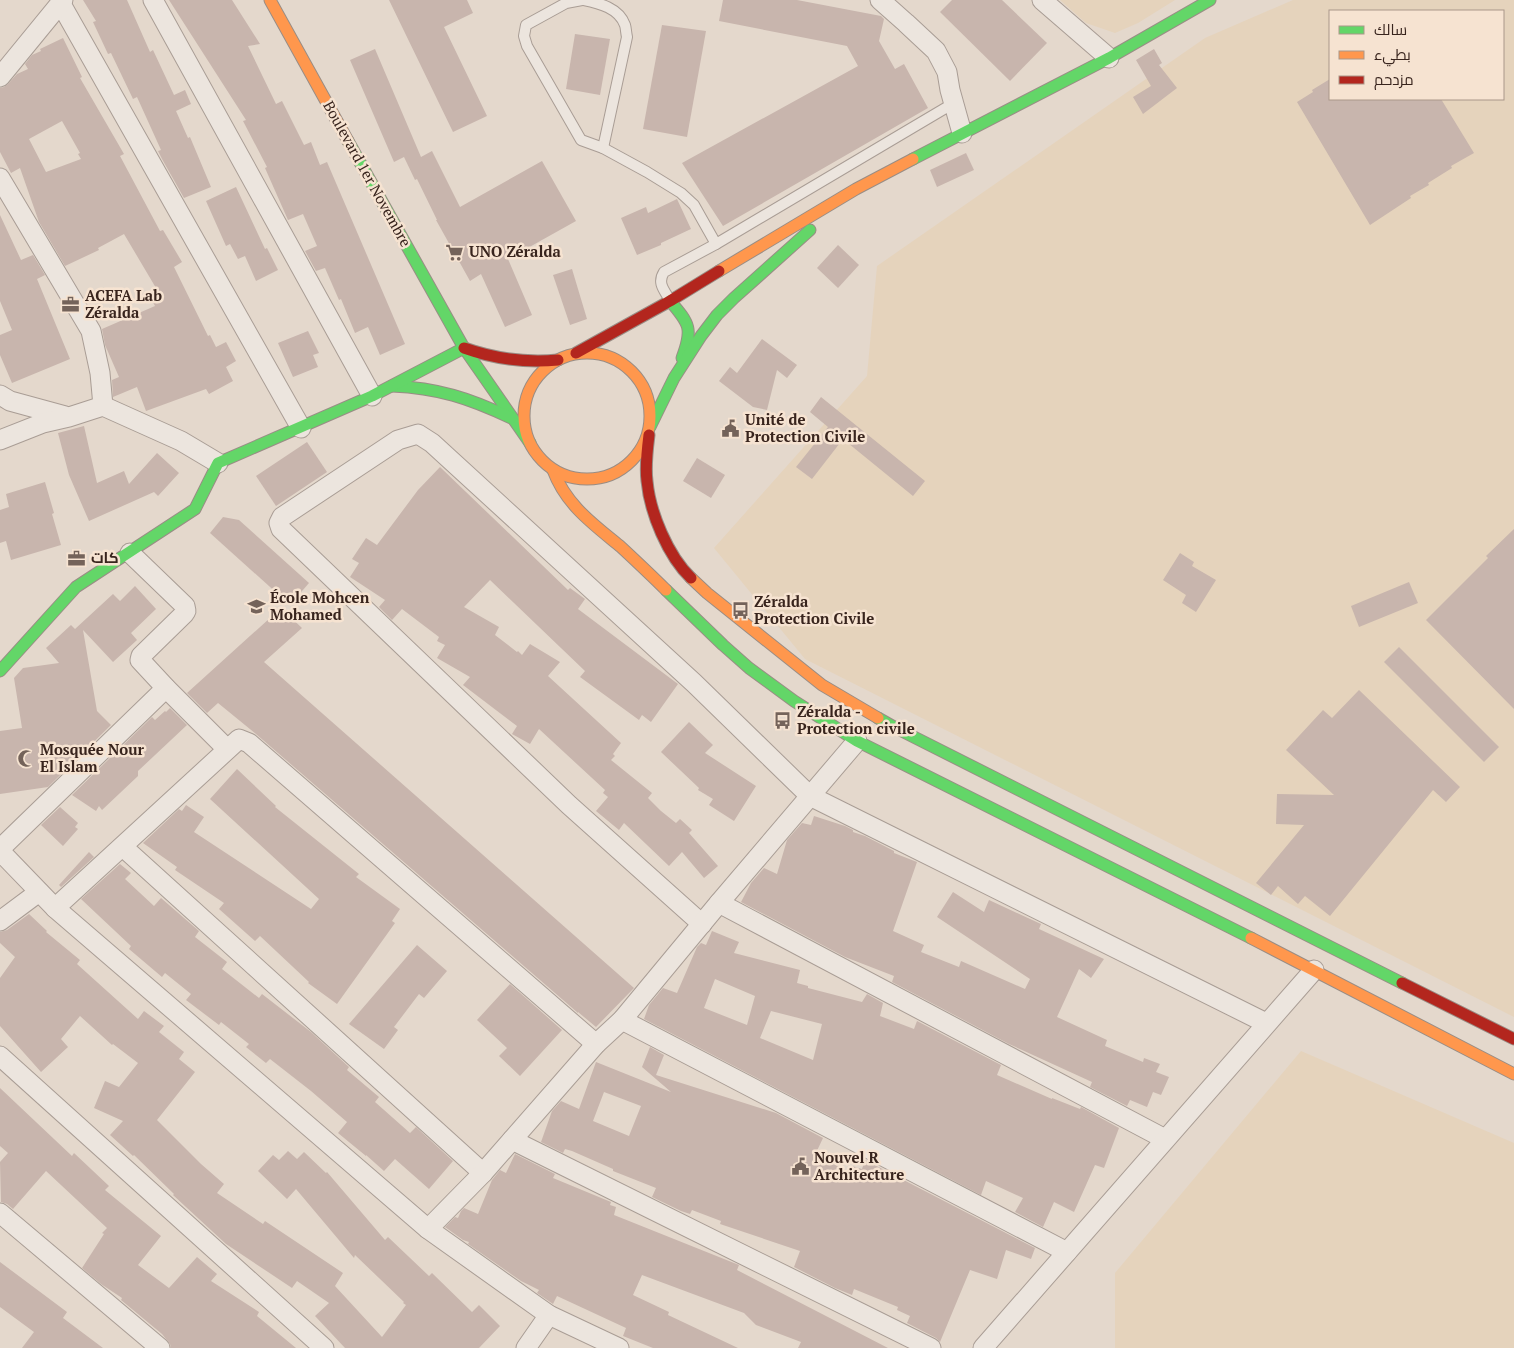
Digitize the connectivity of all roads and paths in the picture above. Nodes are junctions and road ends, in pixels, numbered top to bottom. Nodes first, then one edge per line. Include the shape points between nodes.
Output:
1 (153, 0) edge
2 (270, 0) edge
3 (583, 0) edge
4 (880, 0) edge
5 (1042, 0) edge
6 (1210, 0) edge
7 (62, 2) edge
8 (1109, 58) junction
9 (0, 77) edge
10 (954, 103) junction
11 (962, 133) junction
12 (603, 148) junction
13 (0, 178) edge
14 (856, 189) junction
15 (716, 244) junction
16 (670, 301) junction
17 (464, 348) junction
18 (576, 353) junction
19 (558, 360) junction
20 (674, 378) junction
21 (392, 386) junction
22 (0, 395) edge
23 (372, 396) junction
24 (103, 406) junction
25 (69, 417) junction
26 (511, 418) junction
27 (301, 428) junction
28 (649, 431) junction
29 (0, 440) edge
30 (530, 443) junction
31 (218, 463) junction
32 (553, 470) junction
33 (130, 553) junction
34 (0, 671) edge
35 (166, 688) junction
36 (856, 741) junction
37 (227, 749) junction
38 (810, 796) junction
39 (123, 847) junction
40 (0, 850) edge
41 (39, 892) junction
42 (719, 903) junction
43 (55, 908) junction
44 (0, 921) edge
45 (702, 924) junction
46 (1314, 970) junction
47 (622, 1020) junction
48 (1266, 1023) junction
49 (1514, 1039) edge
50 (596, 1044) junction
51 (0, 1056) edge
52 (1514, 1074) edge
53 (1165, 1139) junction
54 (512, 1140) junction
55 (483, 1173) junction
56 (0, 1213) edge
57 (428, 1229) junction
58 (1067, 1252) junction
59 (549, 1315) junction
60 (578, 1329) junction
61 (160, 1348) edge
62 (324, 1348) edge
63 (526, 1348) edge
64 (593, 1348) edge
65 (618, 1348) edge
66 (931, 1348) edge
67 (984, 1348) edge

1 - 23 street
2 - 17 main road, Boulevard 1er Novembre
3 - 12 lane via 617,12 625,24 627,37
3 - 12 lane via 566,3 526,25 524,36 581,140
4 - 10 street via 936,51 948,72
5 - 8 street
6 - 8 main road
7 - 9 street
7 - 27 street
8 - 11 main road
10 - 11 street
10 - 15 lane
11 - 14 main road
12 - 15 lane via 681,193 694,205
13 - 24 street via 91,331
14 - 16 main road
14 - 20 main road via 717,315
15 - 16 lane via 664,272 661,285
16 - 18 main road
16 - 20 main road via 683,316 689,334
17 - 19 main road via 510,361
17 - 21 main road
17 - 26 main road, Boulevard 1er Novembre
18 - 19 main road
18 - 28 main road via 596,353 616,359 632,371 644,388 650,407
19 - 30 main road via 542,371 531,386 524,405 524,425
20 - 28 main road
21 - 23 main road
21 - 26 main road via 441,391
22 - 25 street via 10,401
23 - 27 main road
24 - 25 street
24 - 31 street via 181,441
25 - 29 street via 43,423
26 - 30 main road, Boulevard 1er Novembre
27 - 31 main road
28 - 32 main road via 641,450 617,472 584,480
28 - 49 main road via 647,482 660,528 672,554 707,592 822,685 894,727
30 - 32 main road via 536,454
31 - 33 main road via 195,509
32 - 36 main road via 560,488 578,510 639,563 734,655 819,718
33 - 34 main road via 76,587
33 - 35 street via 186,609 140,658
35 - 37 street
35 - 40 street
36 - 38 street
36 - 46 main road
37 - 39 street
37 - 50 street via 239,739 249,743
38 - 42 street
38 - 45 street via 694,683 432,443 418,434 398,440 282,517 281,529 569,805
38 - 48 street
39 - 43 street
39 - 55 street
40 - 41 street
41 - 43 street
41 - 44 street
42 - 45 street
42 - 53 street
43 - 57 street
45 - 47 street
46 - 48 street
46 - 52 main road
47 - 50 street
47 - 58 street
48 - 53 street
50 - 54 street
51 - 62 street
53 - 58 street
54 - 55 street
54 - 66 street
55 - 57 street
56 - 61 street
57 - 59 street
58 - 67 street
59 - 60 street
59 - 63 street
60 - 64 street
60 - 65 street

